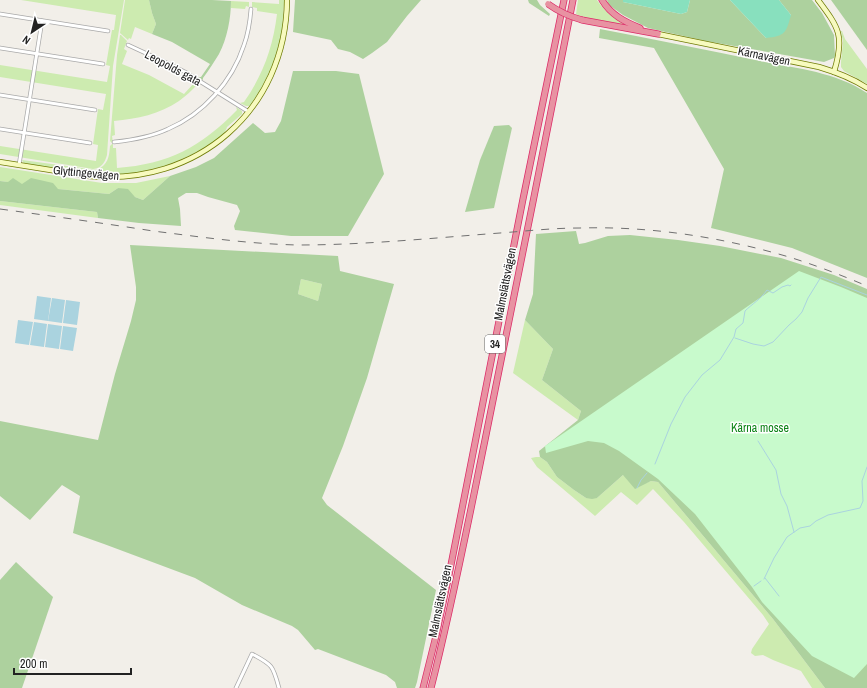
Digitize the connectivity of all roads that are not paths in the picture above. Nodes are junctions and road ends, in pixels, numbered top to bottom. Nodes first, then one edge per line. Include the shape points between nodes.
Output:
1 (287, 0) edge
2 (564, 0) edge
3 (573, 0) edge
4 (602, 0) edge
5 (818, 0) edge
6 (546, 2) edge
7 (251, 9) dead end
8 (0, 14) edge
9 (42, 21) junction
10 (108, 31) dead end
11 (658, 34) junction
12 (128, 45) dead end
13 (0, 48) edge
14 (36, 54) junction
15 (103, 64) dead end
16 (834, 72) junction
17 (867, 88) edge
18 (218, 92) junction
19 (0, 95) edge
20 (29, 99) junction
21 (95, 110) dead end
22 (249, 112) junction
23 (0, 129) edge
24 (24, 133) junction
25 (114, 142) dead end
26 (90, 143) dead end
27 (0, 162) edge
28 (19, 165) junction
29 (236, 688) edge
30 (280, 688) edge
31 (423, 688) edge
32 (431, 688) edge

1 - 22 street, Glyttingevägen via 286,27 281,51 273,72
2 - 31 highway, Malmslättsvägen / 34 via 449,575
3 - 32 highway, Malmslättsvägen / 34 via 457,578
4 - 11 highway via 623,21
5 - 16 street via 833,22 839,39 839,55
6 - 11 highway, bridge via 568,16
7 - 18 street, Leopolds gata via 248,32 240,58
8 - 9 street
9 - 10 street
9 - 14 street
11 - 16 street, Kärnavägen
12 - 18 street, Leopolds gata via 185,72
13 - 14 street
14 - 15 street
14 - 20 street
16 - 17 street, Kärnavägen
18 - 22 street, Leopolds gata
18 - 25 street, Leopolds gata via 196,113 169,129 145,137
19 - 20 street
20 - 21 street
20 - 24 street
22 - 28 street, Glyttingevägen via 208,149 170,168 154,172 103,177
23 - 24 street
24 - 26 street
24 - 28 street
27 - 28 street, Glyttingevägen
29 - 30 street via 252,654 271,665

